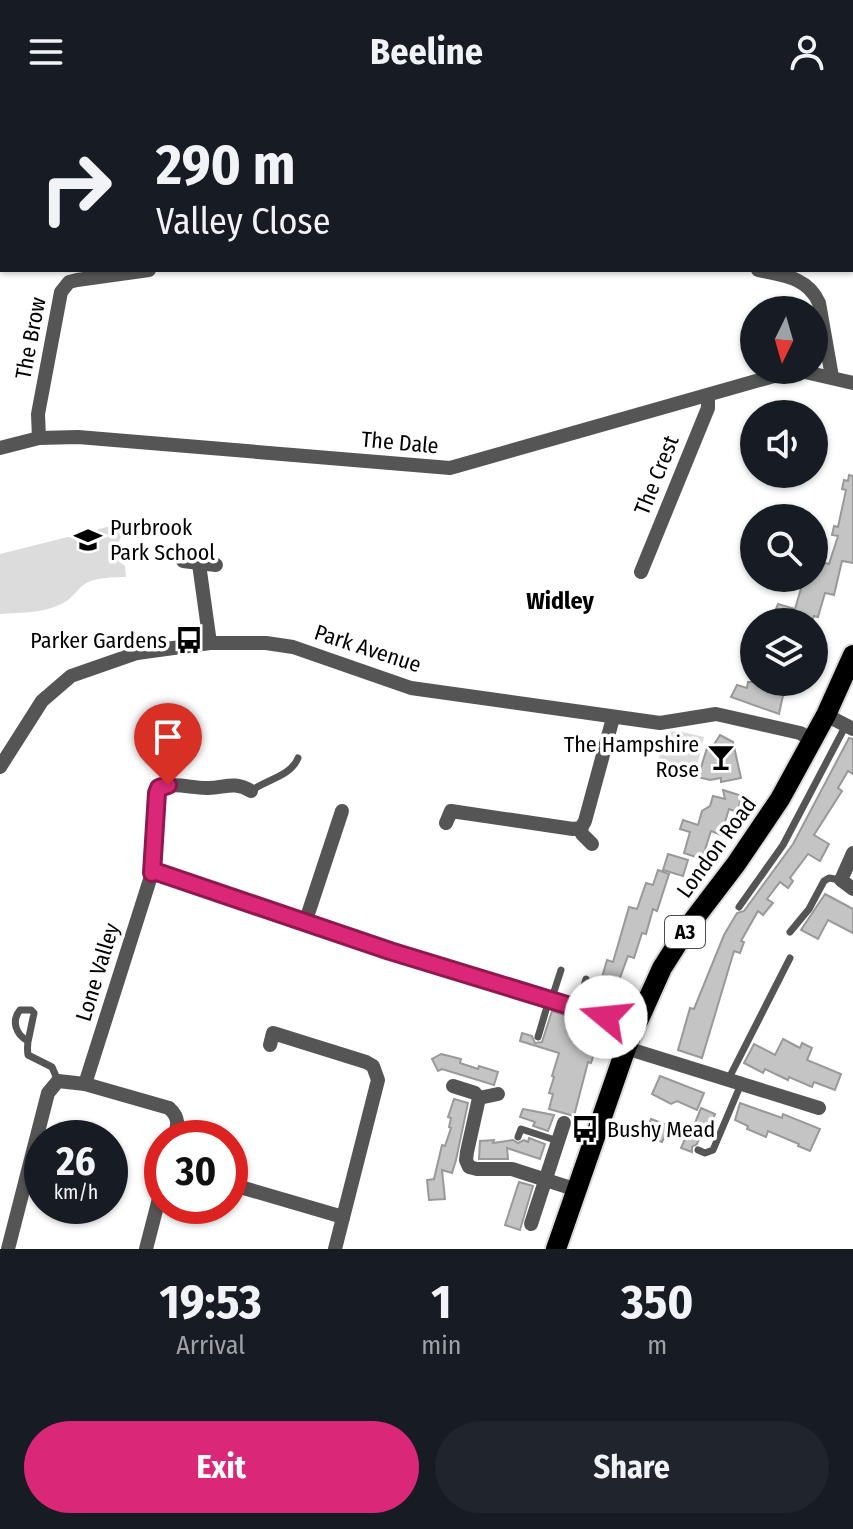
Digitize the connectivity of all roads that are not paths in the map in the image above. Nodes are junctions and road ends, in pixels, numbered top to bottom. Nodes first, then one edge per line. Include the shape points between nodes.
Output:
1 (135, 272) edge
2 (766, 272) edge
3 (832, 377) junction
4 (853, 383) edge
5 (708, 395) junction
6 (39, 438) junction
7 (0, 448) edge
8 (183, 561) dead end
9 (199, 564) junction
10 (216, 565) dead end
11 (641, 572) dead end
12 (210, 643) junction
13 (853, 655) edge
14 (826, 715) junction
15 (613, 718) junction
16 (851, 727) edge
17 (813, 740) junction
18 (298, 758) dead end
19 (0, 767) edge
20 (251, 791) joint
21 (342, 811) dead end
22 (446, 813) dead end
23 (581, 828) junction
24 (592, 844) dead end
25 (853, 853) edge
26 (152, 873) junction
27 (847, 884) edge
28 (739, 907) dead end
29 (305, 923) junction
30 (790, 932) dead end
31 (790, 958) dead end
32 (561, 970) dead end
33 (586, 979) dead end
34 (550, 1000) junction
35 (578, 1008) junction
36 (635, 1026) junction
37 (273, 1034) dead end
38 (538, 1037) dead end
39 (28, 1041) dead end
40 (626, 1048) junction
41 (63, 1081) junction
42 (734, 1082) junction
43 (85, 1084) junction
44 (453, 1086) dead end
45 (498, 1094) dead end
46 (479, 1098) junction
47 (819, 1108) dead end
48 (178, 1120) edge
49 (524, 1120) dead end
50 (564, 1123) dead end
51 (558, 1141) junction
52 (698, 1150) dead end
53 (546, 1179) junction
54 (248, 1189) edge
55 (577, 1190) junction
56 (343, 1217) junction
57 (152, 1224) edge
58 (531, 1224) dead end
59 (6, 1244) edge
60 (146, 1249) edge
61 (335, 1249) edge
62 (556, 1249) edge

1 - 6 street, The Brow via 64,286 38,414
2 - 3 street via 801,281 815,293
3 - 4 street
3 - 5 street, The Dale via 788,372
5 - 6 street, The Dale via 450,468
5 - 11 street, The Crest via 708,408
6 - 7 street, The Dale
8 - 9 street
9 - 10 street
9 - 12 street
12 - 15 street, Park Avenue via 293,647 411,688
12 - 19 street, Park Avenue via 137,653 71,676 42,701
13 - 14 main road, London Road / A3
14 - 16 street
14 - 17 main road, London Road / A3
15 - 17 street, Park Avenue via 660,723 716,714
15 - 23 street
16 - 28 lane via 789,835
17 - 36 main road, London Road / A3 via 755,837 673,949
18 - 20 lane via 289,771
20 - 26 street, Lone Valley via 218,785 159,788
21 - 29 street
22 - 23 street
23 - 24 street
25 - 27 street
26 - 29 street
26 - 43 street, Lone Valley
27 - 30 lane via 824,881
29 - 34 street
31 - 42 lane
32 - 34 lane
33 - 35 lane
34 - 35 street
34 - 38 lane
35 - 36 street
36 - 40 main road, London Road / A3
37 - 56 street via 366,1062 378,1073
39 - 41 lane via 28,1055 52,1067
40 - 42 street
40 - 55 main road, London Road / A3
41 - 43 street
41 - 59 street via 48,1093
42 - 47 street
42 - 52 lane via 713,1150
43 - 48 street via 169,1108
44 - 46 street
45 - 46 street
46 - 53 street via 467,1152 469,1167 512,1169
49 - 51 lane via 519,1133
50 - 51 street
51 - 53 street
53 - 55 street
53 - 58 street
54 - 56 street
55 - 62 main road, London Road / A3
56 - 61 street
57 - 60 street

